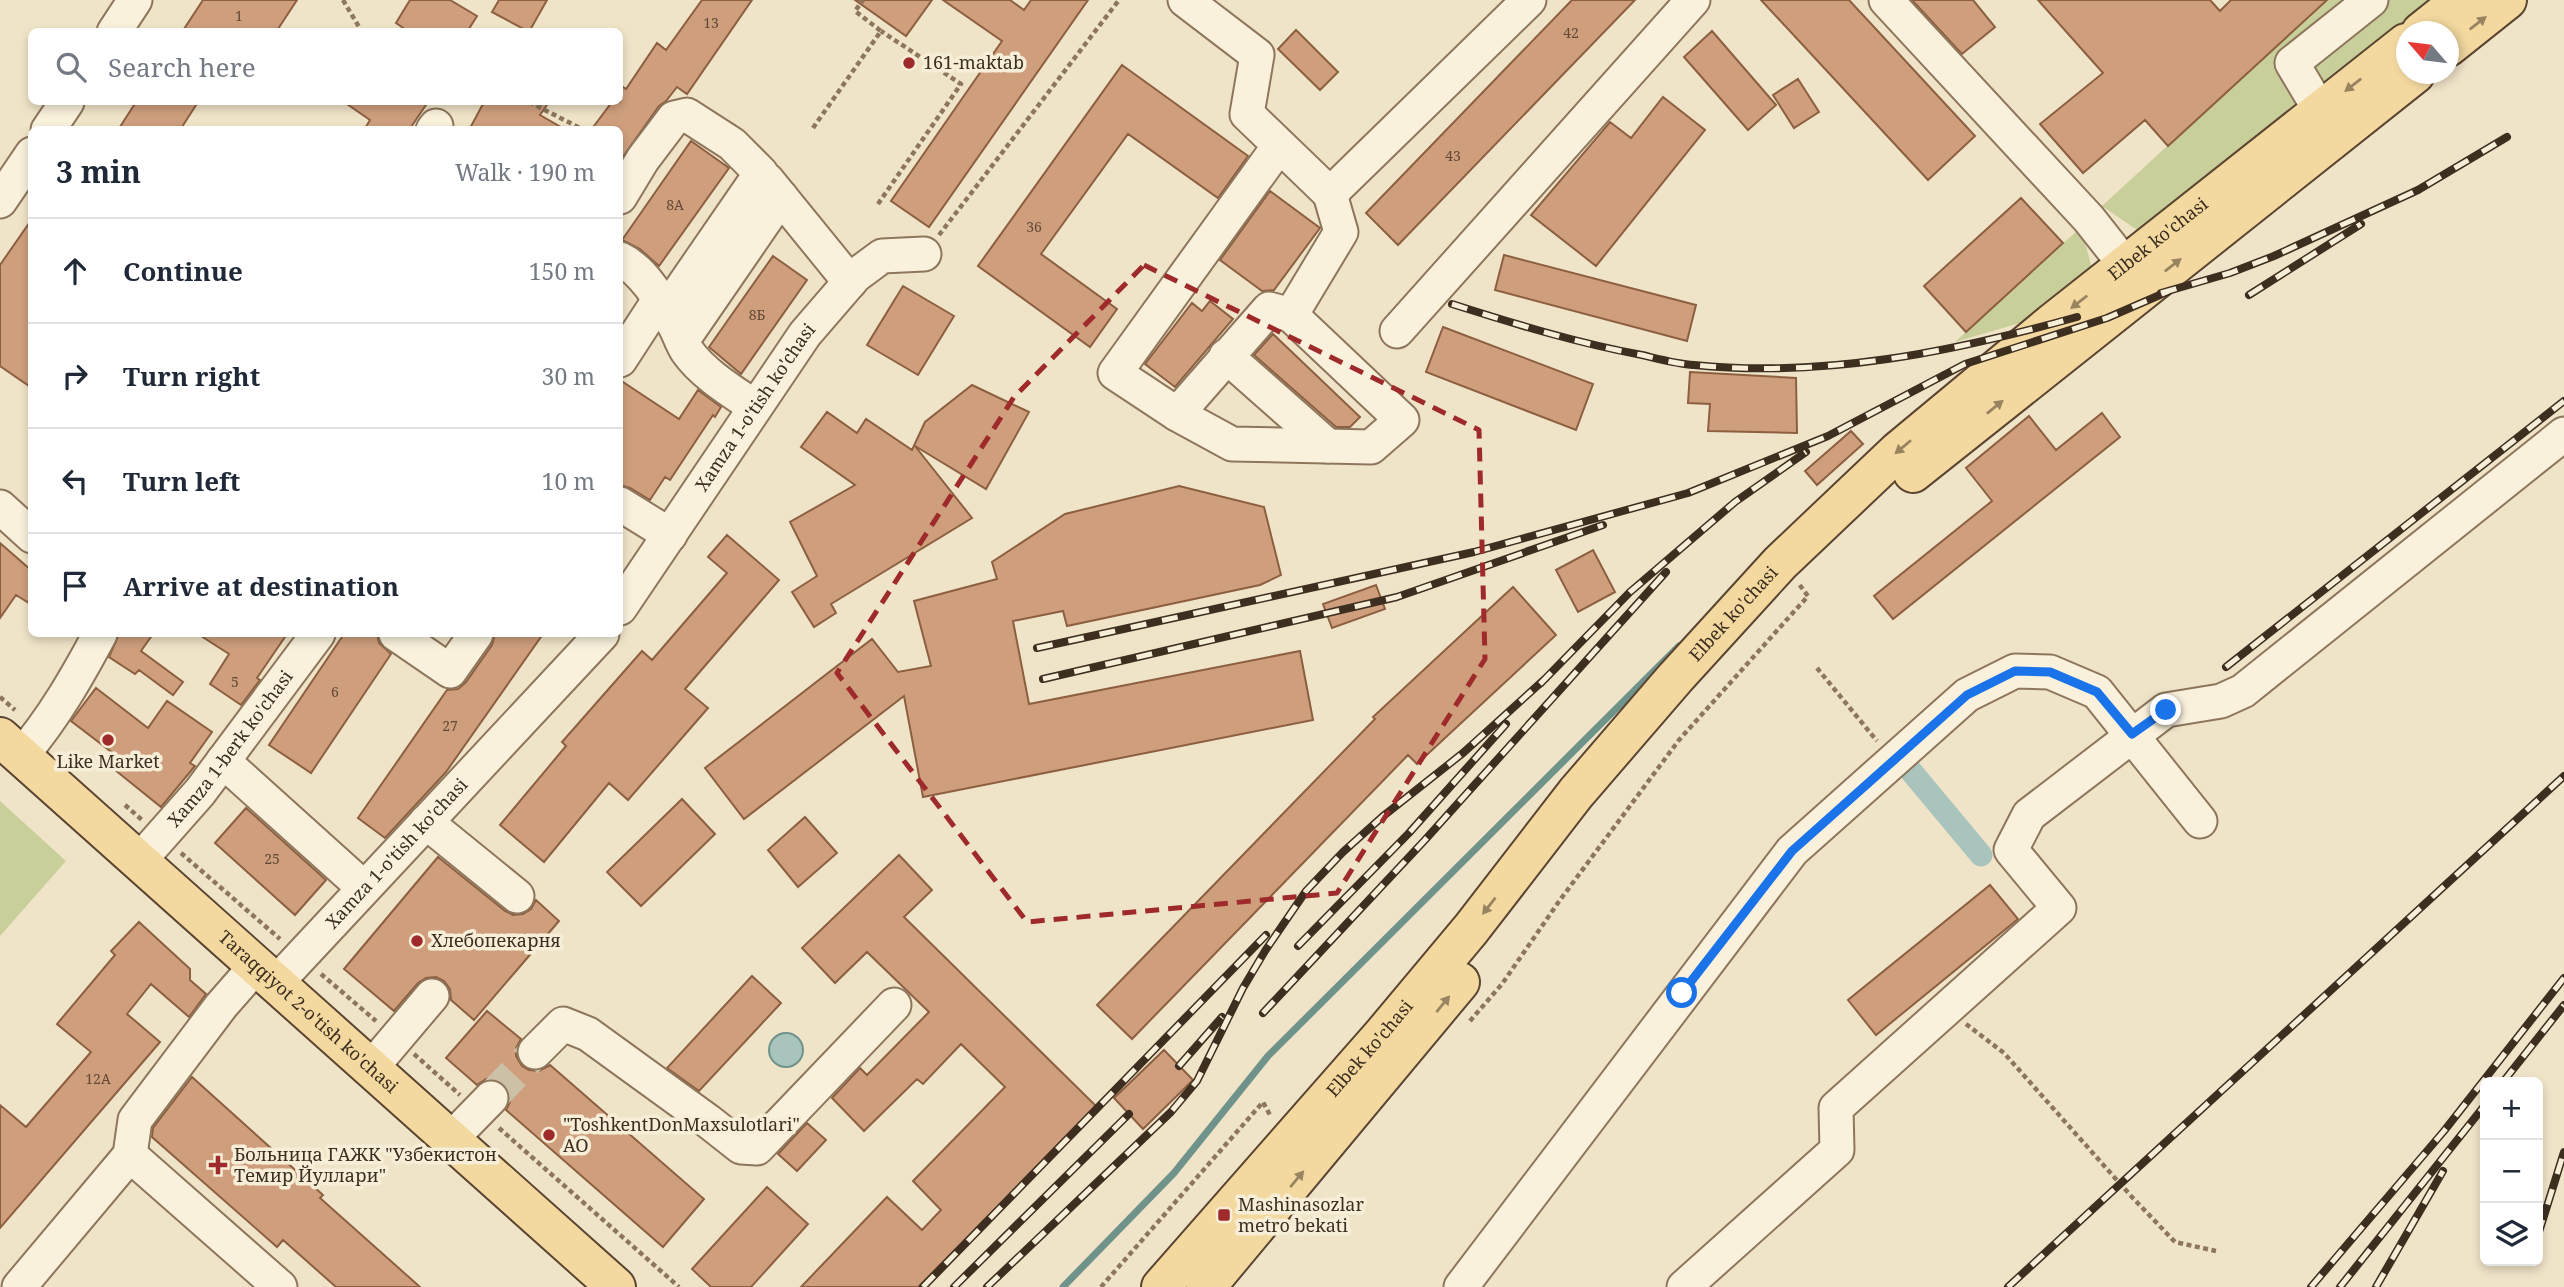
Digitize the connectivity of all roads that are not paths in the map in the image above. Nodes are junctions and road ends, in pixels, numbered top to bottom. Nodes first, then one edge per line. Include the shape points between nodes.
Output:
1 (135, 0) edge
2 (1185, 0) edge
3 (1529, 0) edge
4 (1693, 0) edge
5 (1886, 0) edge
6 (2371, 0) edge
7 (2461, 0) edge
8 (2507, 0) edge
9 (2435, 21) edge
10 (117, 28) edge
11 (2459, 38) edge
12 (2396, 51) edge
13 (2402, 84) edge
14 (65, 105) edge
15 (2320, 110) junction
16 (51, 126) edge
17 (1279, 146) junction
18 (28, 160) edge
19 (771, 185) junction
20 (623, 192) edge
21 (1330, 194) junction
22 (0, 201) edge
23 (924, 254) road end
24 (623, 260) edge
25 (2126, 265) junction
26 (850, 282) junction
27 (662, 305) junction
28 (1291, 315) junction
29 (1397, 331) dead end
30 (682, 341) junction
31 (623, 356) edge
32 (1226, 356) junction
33 (755, 407) junction
34 (1177, 414) junction
35 (2564, 434) edge
36 (1328, 446) junction
37 (623, 506) edge
38 (670, 535) junction
39 (625, 589) edge
40 (98, 637) edge
41 (316, 637) edge
42 (400, 637) edge
43 (474, 637) edge
44 (599, 637) edge
45 (2132, 734) junction
46 (21, 742) edge
47 (223, 761) junction
48 (2200, 821) dead end
49 (426, 822) junction
50 (150, 849) junction
51 (364, 888) junction
52 (517, 896) dead end
53 (278, 968) junction
54 (432, 996) dead end
55 (894, 1005) dead end
56 (535, 1052) tunnel mouth
57 (371, 1068) junction
58 (485, 1104) tunnel mouth
59 (451, 1139) junction
60 (130, 1155) junction
61 (19, 1287) edge
62 (280, 1287) edge
63 (616, 1287) edge
64 (1161, 1287) edge
65 (1206, 1287) edge
66 (1461, 1287) edge
67 (1684, 1287) edge

1 - 10 street
2 - 17 street via 1257,55 1247,114
3 - 21 street
4 - 29 street
5 - 25 street
6 - 15 street via 2292,63
7 - 9 main road
11 -> 8 main road
12 -> 15 main road, Elbek ko'chasi
65 -> 13 main road, Elbek ko'chasi via 1477,962 1591,811 1796,581 1918,469
14 - 16 street
15 - 25 main road, Elbek ko'chasi
17 - 21 street
17 - 34 street via 1115,373
18 - 22 street
19 - 20 street via 732,144 687,115 674,118
19 - 26 street
19 - 27 street
19 - 30 street
21 - 28 street via 1341,232
23 - 26 street, Xamza 1-o'tish ko'chasi via 882,256
24 - 27 street
25 -> 64 main road, Elbek ko'chasi via 1898,451 1780,563 1585,783 1436,971
26 - 33 street, Xamza 1-o'tish ko'chasi via 805,334
27 - 30 street
27 - 31 street
28 - 32 street via 1269,309
28 - 36 street via 1402,421 1371,447
30 - 33 street via 708,372
32 - 34 street
32 - 36 street
33 - 38 street, Xamza 1-o'tish ko'chasi
34 - 36 street via 1232,444
35 - 45 street via 2243,691 2221,702 2166,710
37 - 38 street
38 - 39 street, Xamza 1-o'tish ko'chasi
40 - 46 street via 81,670
41 - 47 street, Xamza 1-berk ko'chasi
42 - 43 street via 450,671
44 - 49 street, Xamza 1-o'tish ko'chasi
45 - 48 street
45 - 66 street via 2097,692 2050,672 2015,671 1967,695 1792,851
45 - 67 street via 2029,815 2011,850 2059,908 1836,1108 1837,1150
46 - 50 main road, Taraqqiyot 2-o'tish ko'chasi
47 - 50 street, Xamza 1-berk ko'chasi
47 - 51 street
49 - 51 street, Xamza 1-o'tish ko'chasi
49 - 52 street
50 - 53 main road, Taraqqiyot 2-o'tish ko'chasi
51 - 53 street, Xamza 1-o'tish ko'chasi
53 - 57 main road, Taraqqiyot 2-o'tish ko'chasi
53 - 60 street, Xamza 1-o'tish ko'chasi via 221,1006 135,1120
54 - 57 street
55 - 56 street via 757,1148 740,1147 588,1034 563,1024
57 - 59 main road, Taraqqiyot 2-o'tish ko'chasi
58 - 59 street
59 - 63 main road, Taraqqiyot 2-o'tish ko'chasi
60 - 61 street
60 - 62 street

